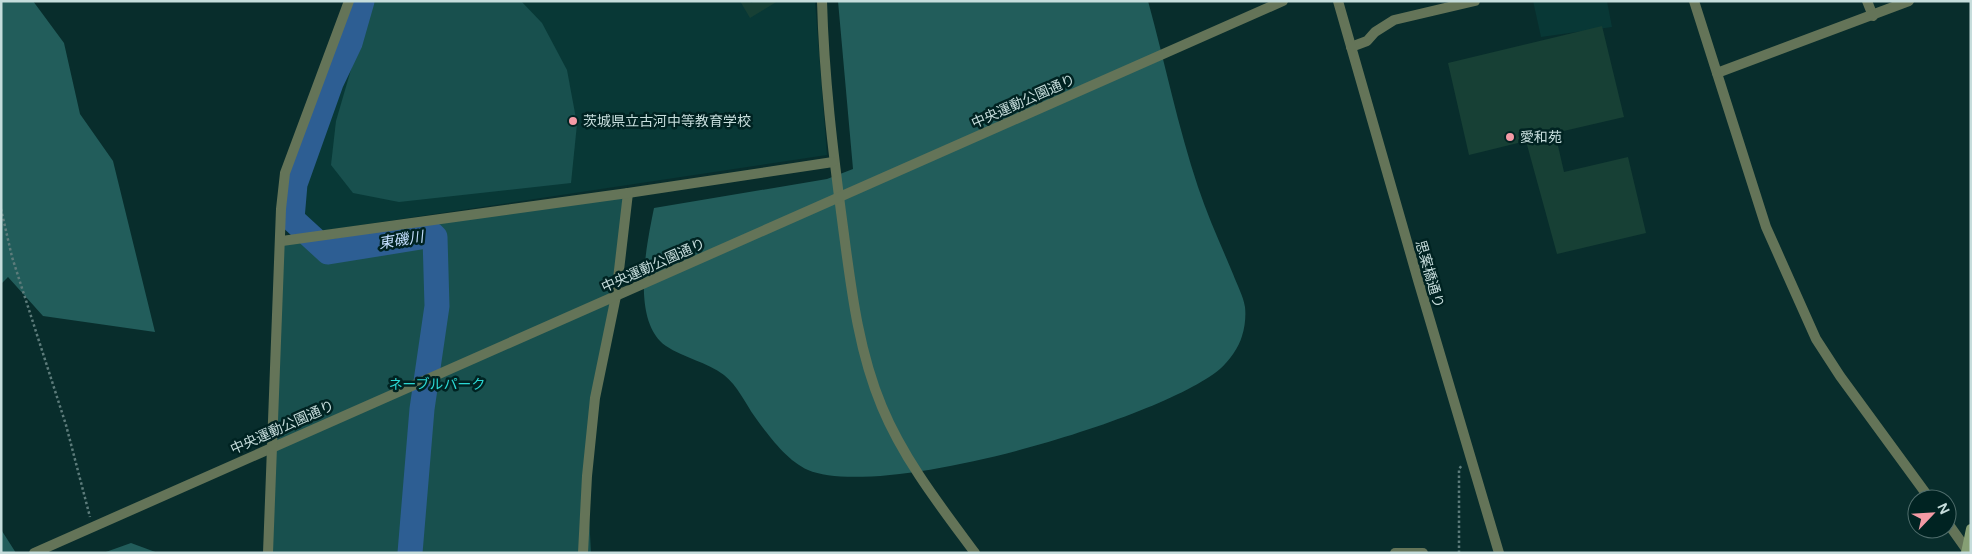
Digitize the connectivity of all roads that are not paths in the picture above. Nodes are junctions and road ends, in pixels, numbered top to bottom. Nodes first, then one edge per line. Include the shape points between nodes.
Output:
1 (349, 1) edge
2 (822, 1) edge
3 (1283, 1) edge
4 (1338, 1) edge
5 (1476, 1) edge
6 (1694, 1) edge
7 (1867, 1) edge
8 (1909, 1) edge
9 (1872, 16) junction
10 (1351, 47) junction
11 (1717, 73) junction
12 (833, 162) junction
13 (628, 193) junction
14 (839, 196) junction
15 (282, 241) junction
16 (616, 296) junction
17 (273, 446) junction
18 (1923, 489) edge
19 (1971, 529) edge
20 (1957, 539) edge
21 (1965, 552) edge
22 (34, 553) edge
23 (268, 553) edge
24 (583, 553) edge
25 (976, 553) edge
26 (1395, 553) edge
27 (1424, 553) edge
28 (1499, 553) edge

1 - 15 street via 285,173
2 - 12 street
3 - 14 street, 中央運動公園通り
4 - 10 street, 思案橋通り
5 - 10 street via 1394,20 1367,41
6 - 11 street
7 - 9 street
8 - 9 street
9 - 11 street
10 - 28 street, 思案橋通り
11 - 18 street via 1766,228 1816,338
12 - 13 street
12 - 14 street
13 - 15 street
13 - 16 street
14 - 16 street, 中央運動公園通り
14 - 25 street via 858,326 882,408 938,504
15 - 17 street
16 - 17 street, 中央運動公園通り
16 - 24 street via 594,398
17 - 22 street, 中央運動公園通り
17 - 23 street
19 - 21 main road
20 - 21 street
26 - 27 street

